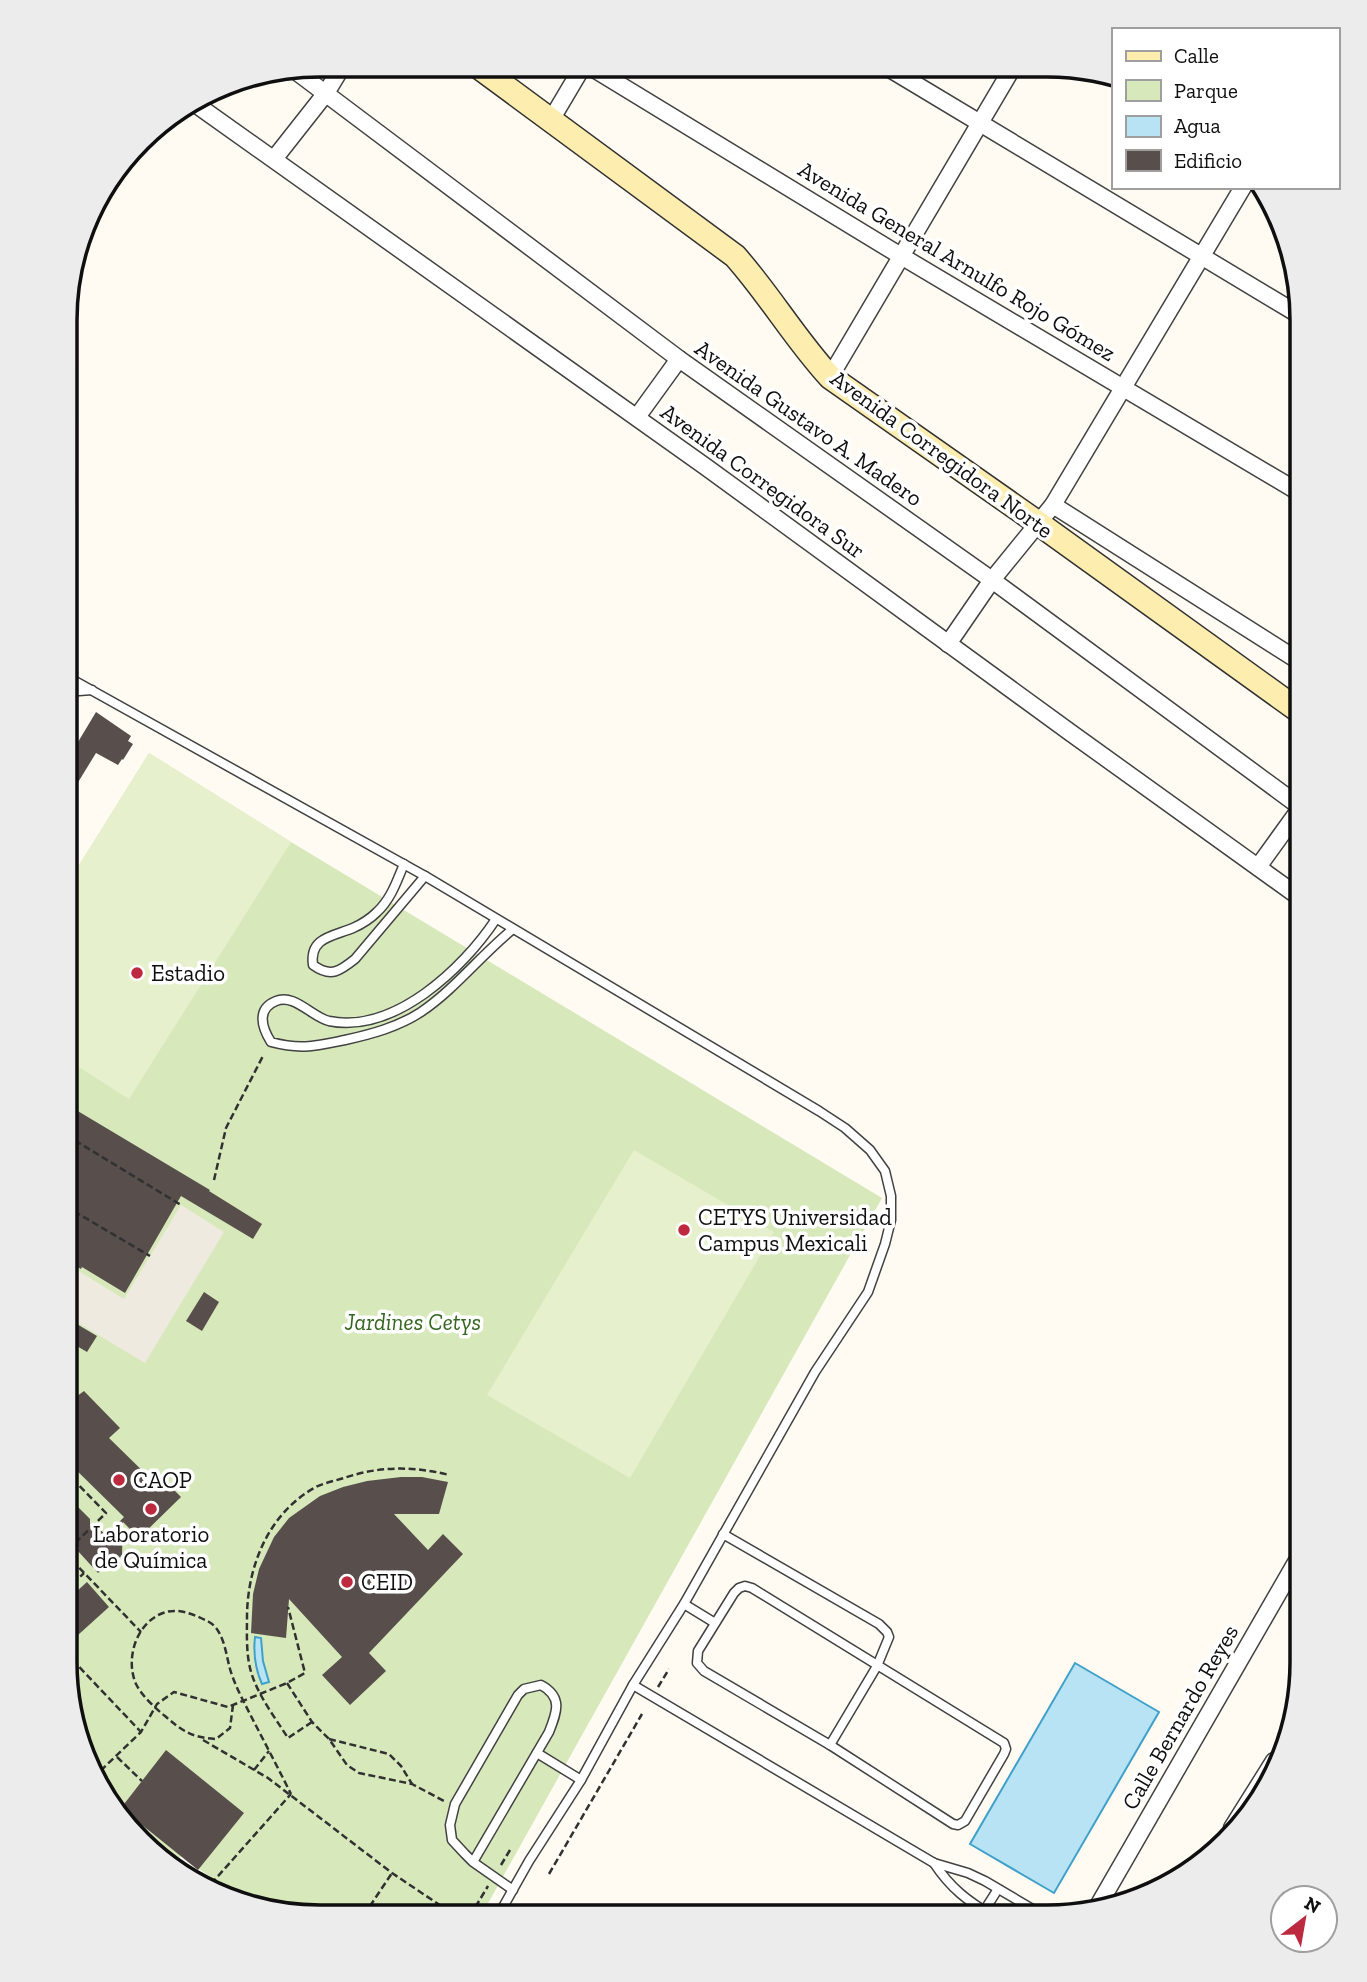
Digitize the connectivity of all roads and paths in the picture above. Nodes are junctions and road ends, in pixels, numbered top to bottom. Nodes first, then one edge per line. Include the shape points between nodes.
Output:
1 (904, 77) edge
2 (1007, 77) edge
3 (305, 78) edge
4 (335, 78) edge
5 (493, 78) edge
6 (576, 78) edge
7 (608, 78) edge
8 (326, 93) junction
9 (201, 108) edge
10 (551, 120) junction
11 (979, 122) junction
12 (274, 159) junction
13 (1241, 189) edge
14 (901, 256) junction
15 (1200, 256) junction
16 (1289, 309) edge
17 (679, 359) junction
18 (830, 377) junction
19 (1123, 388) junction
20 (637, 417) junction
21 (1290, 487) edge
22 (1045, 514) junction
23 (992, 580) junction
24 (948, 643) junction
25 (1290, 656) edge
26 (77, 684) edge
27 (92, 690) junction
28 (77, 691) edge
29 (1290, 703) edge
30 (1290, 798) edge
31 (1290, 824) edge
32 (404, 864) junction
33 (1258, 867) junction
34 (425, 876) junction
35 (1290, 890) edge
36 (496, 919) junction
37 (513, 929) junction
38 (271, 1042) junction
39 (77, 1142) edge
40 (215, 1180) dead end
41 (181, 1205) dead end
42 (77, 1213) edge
43 (150, 1256) dead end
44 (449, 1475) dead end
45 (77, 1483) edge
46 (723, 1534) junction
47 (77, 1541) edge
48 (78, 1566) edge
49 (84, 1573) junction
50 (1289, 1574) edge
51 (77, 1580) edge
52 (684, 1604) junction
53 (288, 1607) dead end
54 (715, 1623) junction
55 (141, 1632) junction
56 (77, 1665) edge
57 (877, 1666) junction
58 (669, 1669) dead end
59 (287, 1684) junction
60 (633, 1685) junction
61 (658, 1687) dead end
62 (261, 1694) junction
63 (244, 1701) junction
64 (233, 1705) junction
65 (155, 1708) junction
66 (642, 1714) dead end
67 (313, 1722) junction
68 (141, 1732) junction
69 (200, 1738) junction
70 (329, 1739) junction
71 (830, 1745) junction
72 (269, 1751) junction
73 (537, 1753) junction
74 (116, 1756) junction
75 (102, 1770) edge
76 (254, 1770) junction
77 (581, 1780) junction
78 (142, 1781) dead end
79 (412, 1784) junction
80 (291, 1794) junction
81 (447, 1802) dead end
82 (473, 1862) junction
83 (934, 1863) junction
84 (392, 1873) junction
85 (549, 1874) dead end
86 (214, 1880) edge
87 (998, 1889) junction
88 (513, 1890) junction
89 (1103, 1898) edge
90 (371, 1905) edge
91 (440, 1905) edge
92 (504, 1905) edge
93 (974, 1905) edge
94 (988, 1905) edge
95 (1025, 1905) edge

1 - 11 street
2 - 11 street
3 - 8 street, Avenida Gustavo A. Madero
4 - 8 street
5 - 10 street, Avenida Corregidora Norte
6 - 10 street
7 - 14 street, Avenida General Arnulfo Rojo Gómez
8 - 12 street
8 - 17 street, Avenida Gustavo A. Madero
9 - 12 street, Avenida Corregidora Sur
10 - 18 street, Avenida Corregidora Norte via 734,256
11 - 14 street
11 - 15 street
12 - 20 street, Avenida Corregidora Sur
13 - 15 street
14 - 18 street
14 - 19 street, Avenida General Arnulfo Rojo Gómez
15 - 16 street
15 - 19 street
17 - 20 street
17 - 23 street, Avenida Gustavo A. Madero
18 - 22 street, Avenida Corregidora Norte
19 - 21 street, Avenida General Arnulfo Rojo Gómez
19 - 22 street
20 - 24 street, Avenida Corregidora Sur
22 - 23 street
22 - 25 street
22 - 29 street, Avenida Corregidora Norte
23 - 24 street
23 - 30 street, Avenida Gustavo A. Madero
24 - 33 street, Avenida Corregidora Sur
26 - 27 lane
27 - 28 lane
27 - 32 lane
31 - 33 street
32 - 34 lane
32 - 34 lane via 379,911 365,922 325,938 316,946 313,965 332,973 342,970
33 - 35 street, Avenida Corregidora Sur
34 - 36 lane
36 - 37 lane
36 - 38 lane via 465,959 435,986 405,1006 370,1020 327,1020 295,1002 275,1001 262,1017
37 - 38 lane via 450,988 391,1027 314,1046
37 - 46 lane via 819,1111 870,1150 885,1171 891,1220 868,1292 815,1372
38 - 40 path via 226,1128
39 - 41 path
42 - 43 path
44 - 62 path via 401,1467 361,1472 316,1487 278,1519 253,1567 247,1596 250,1668
45 - 47 path via 106,1513
46 - 52 lane
46 - 57 lane via 882,1626 889,1637
48 - 49 path
49 - 51 path
49 - 55 path
50 - 89 street, Calle Bernardo Reyes
52 - 54 lane
52 - 60 lane
53 - 59 path via 305,1673
54 - 57 lane via 734,1593 745,1586
54 - 71 lane via 698,1651 697,1663 704,1671
55 - 63 path via 163,1613 177,1611 214,1625
55 - 65 path via 131,1664 136,1685
56 - 68 path
57 - 71 lane
57 - 71 lane via 1004,1743 1004,1754 965,1821 953,1824
58 - 61 path
59 - 62 path
59 - 67 path
60 - 77 lane
60 - 83 lane
62 - 63 path
62 - 67 path via 288,1738
63 - 64 path
63 - 72 path
64 - 65 path via 174,1692
64 - 69 path via 230,1728 216,1739
65 - 68 path
65 - 69 path via 177,1727
66 - 85 path
67 - 70 path
68 - 74 path
69 - 76 path
70 - 79 path via 389,1754
70 - 79 path via 347,1765 359,1773
72 - 76 path
72 - 80 path
73 - 77 lane
73 - 82 lane
73 - 82 lane via 557,1704 541,1685 518,1695 455,1804 452,1840
74 - 75 path
74 - 78 path
76 - 80 path
77 - 88 lane
79 - 81 path
80 - 84 path
80 - 86 path
82 - 88 lane
83 - 87 lane
83 - 93 lane via 961,1897
84 - 90 path
84 - 91 path
87 - 94 lane
87 - 95 lane
88 - 92 lane

